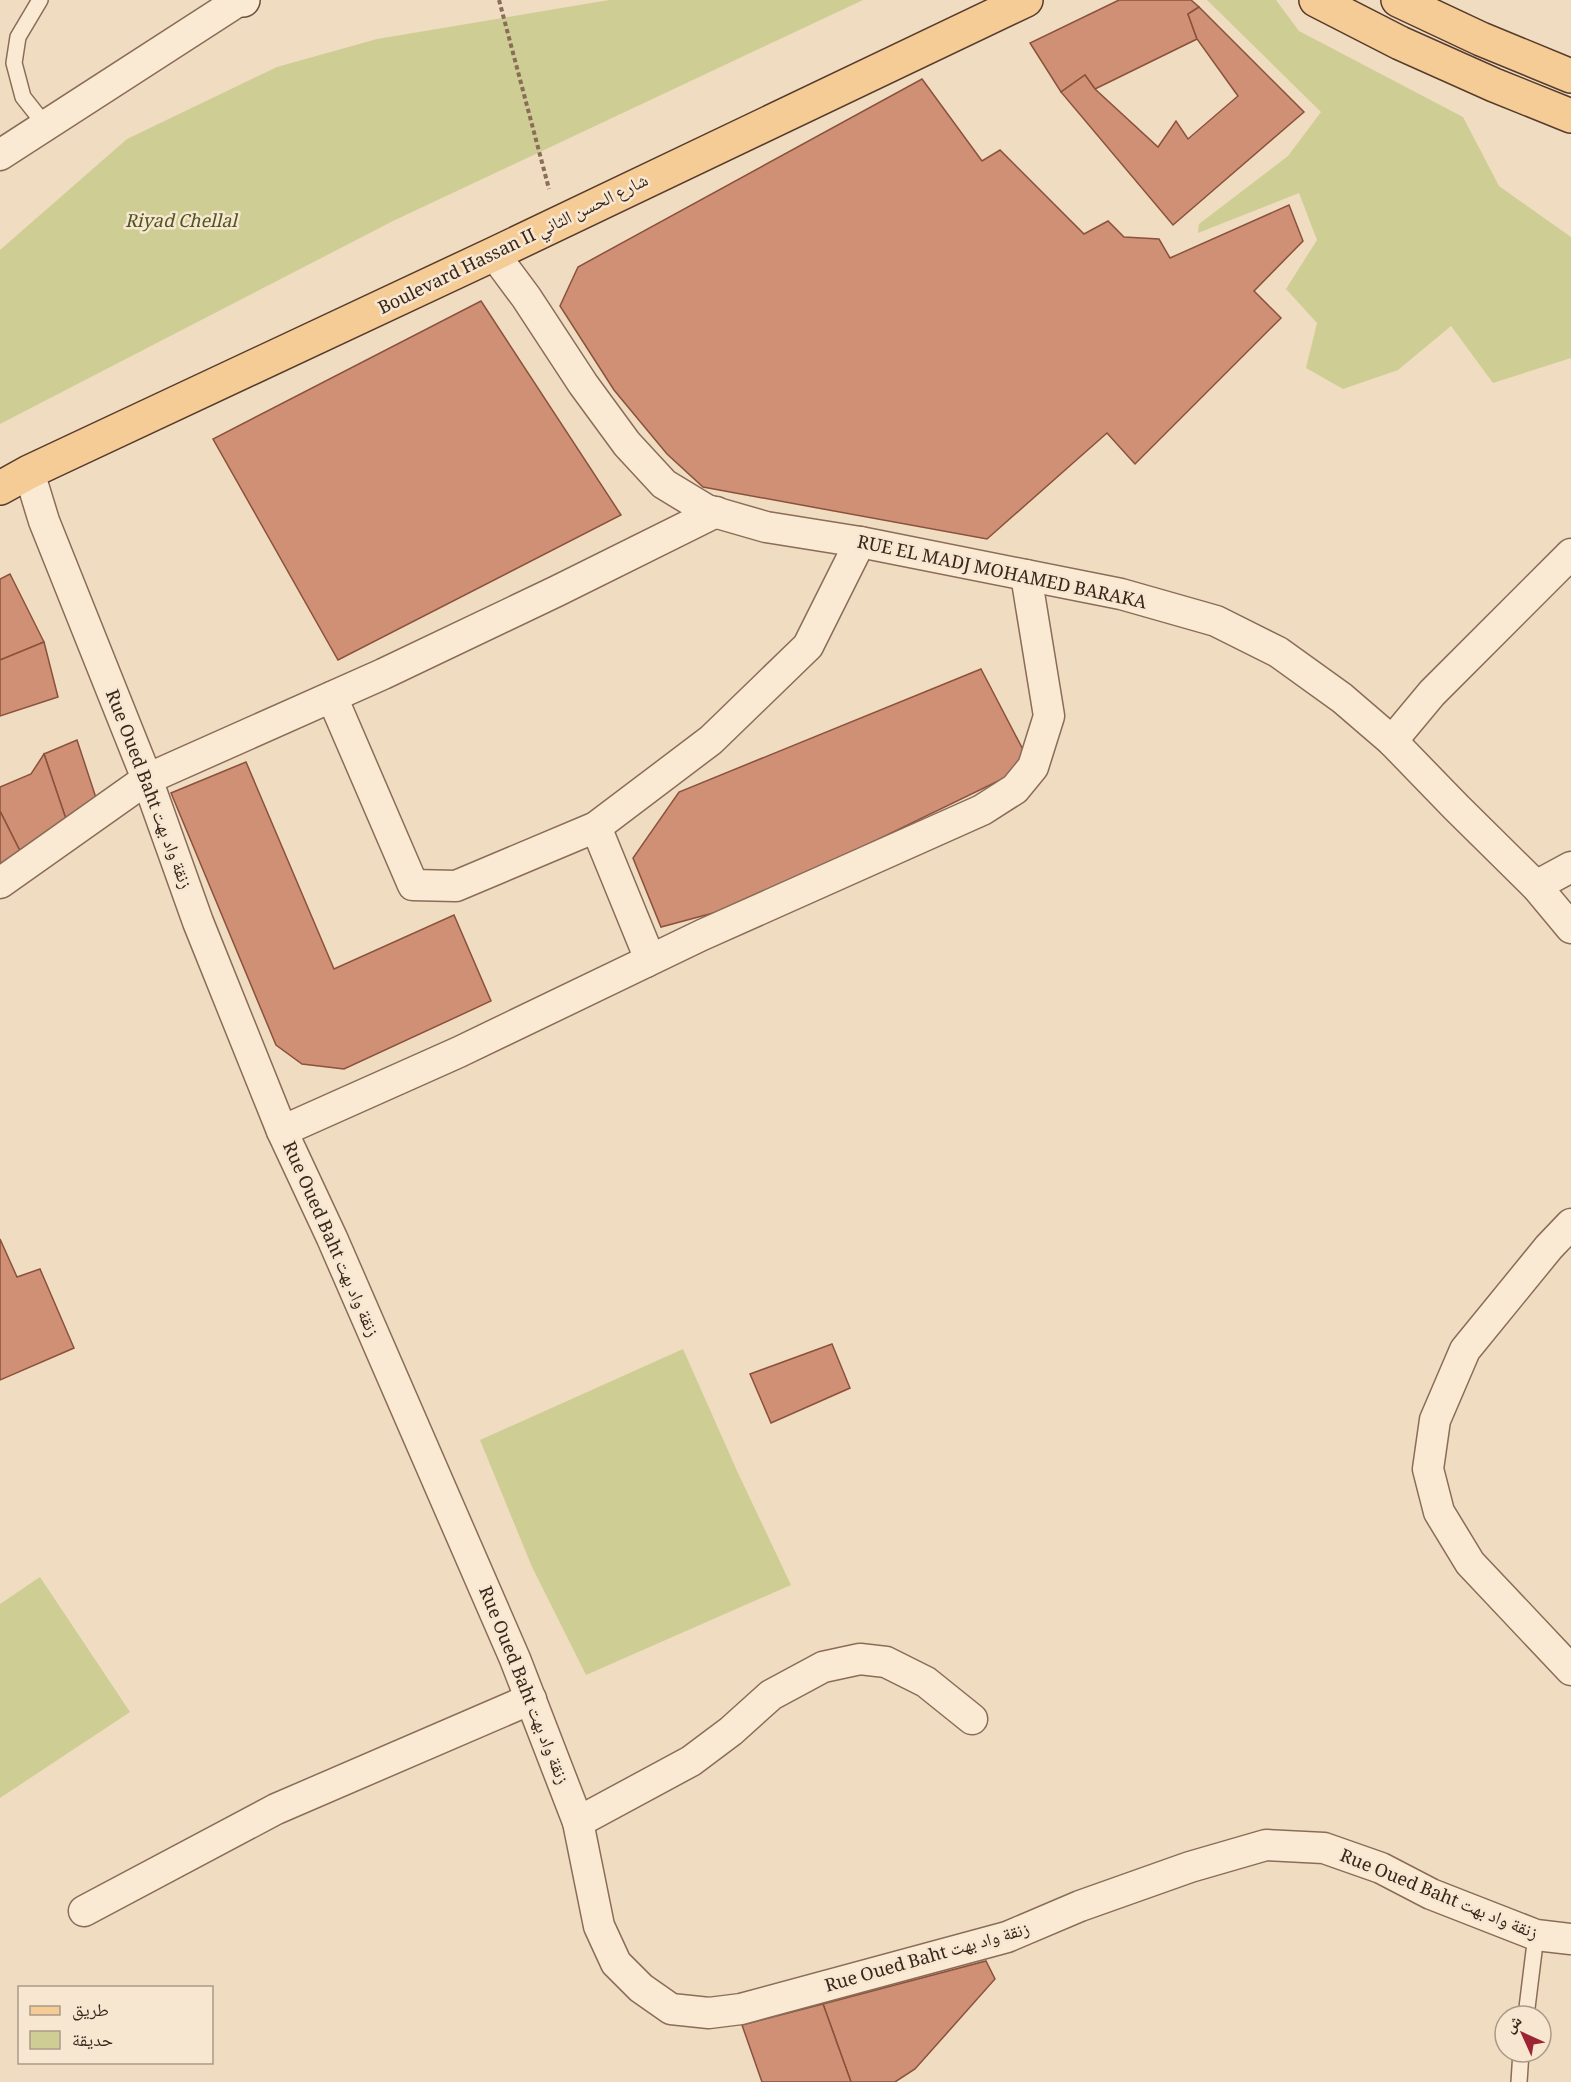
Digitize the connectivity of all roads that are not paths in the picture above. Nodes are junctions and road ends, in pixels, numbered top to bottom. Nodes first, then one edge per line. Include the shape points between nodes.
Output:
1 (40, 0) edge
2 (240, 0) edge
3 (1026, 0) edge
4 (1316, 0) edge
5 (1398, 0) edge
6 (1571, 76) edge
7 (1571, 116) edge
8 (45, 126) junction
9 (0, 155) edge
10 (494, 254) junction
11 (29, 472) junction
12 (0, 488) edge
13 (716, 512) junction
14 (860, 542) junction
15 (1571, 554) edge
16 (1026, 575) junction
17 (332, 697) junction
18 (1392, 741) junction
19 (147, 779) junction
20 (596, 827) junction
21 (1571, 867) edge
22 (0, 883) edge
23 (1536, 886) junction
24 (1571, 928) edge
25 (646, 962) junction
26 (282, 1131) junction
27 (1571, 1224) edge
28 (1571, 1670) edge
29 (531, 1699) junction
30 (972, 1719) dead end
31 (578, 1822) junction
32 (84, 1911) dead end
33 (1536, 1935) junction
34 (1571, 1939) edge
35 (1527, 2004) edge
36 (1520, 2064) edge
37 (1519, 2082) edge

1 - 8 lane via 18,37 14,63 23,97
2 - 8 street
3 - 10 main road, Boulevard Hassan II شارع الحسن الثاني
4 - 7 main road via 1400,43
5 - 6 main road
8 - 9 street
10 - 11 main road, Boulevard Hassan II شارع الحسن الثاني
10 - 13 street, RUE EL MADJ MOHAMED BARAKA via 627,444 664,484
11 - 12 main road, Boulevard Hassan II شارع الحسن الثاني
11 - 19 street, Rue Oued Baht زنقة واد بهت via 44,521
13 - 14 street, RUE EL MADJ MOHAMED BARAKA via 766,526
13 - 17 street
14 - 16 street, RUE EL MADJ MOHAMED BARAKA
14 - 20 street via 808,646 711,740
15 - 18 street via 1432,693
16 - 18 street, RUE EL MADJ MOHAMED BARAKA via 1121,594 1216,621 1278,652 1342,698
16 - 25 street via 1049,716 1033,767 1015,789 982,810
17 - 19 street
17 - 20 street via 413,885 456,886
18 - 23 street, RUE EL MADJ MOHAMED BARAKA
19 - 22 street
19 - 26 street, Rue Oued Baht زنقة واد بهت via 198,922
20 - 25 street via 647,952
21 - 23 street
23 - 24 street, RUE EL MADJ MOHAMED BARAKA
25 - 26 street
26 - 29 street, Rue Oued Baht زنقة واد بهت
27 - 28 street via 1465,1350 1436,1420 1428,1469 1439,1512 1470,1563
29 - 31 street, Rue Oued Baht زنقة واد بهت
29 - 32 street via 276,1809
30 - 31 street via 926,1682 886,1662 860,1659 823,1667 771,1695 691,1761
31 - 33 street, Rue Oued Baht زنقة واد بهت via 599,1926 616,1963 641,1988 671,2009 709,2013 741,2009 986,1943 1190,1867 1266,1845 1324,1848 1381,1868 1431,1894
33 - 34 street, Rue Oued Baht زنقة واد بهت
33 - 35 lane
36 - 37 lane

